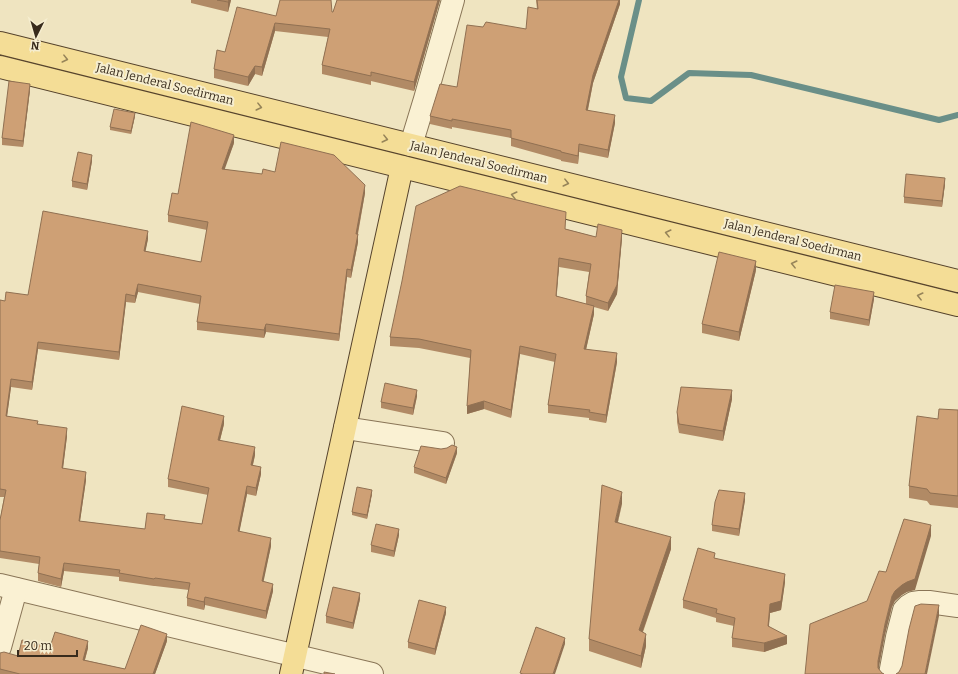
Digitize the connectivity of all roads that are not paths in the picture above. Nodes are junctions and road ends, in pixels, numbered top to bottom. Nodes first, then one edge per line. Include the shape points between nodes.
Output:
1 (453, 0) edge
2 (0, 43) edge
3 (0, 67) edge
4 (411, 145) junction
5 (402, 167) junction
6 (958, 281) edge
7 (958, 305) edge
8 (345, 428) junction
9 (443, 443) dead end
10 (8, 587) edge
11 (958, 606) edge
12 (0, 647) edge
13 (293, 665) edge
14 (372, 674) edge
15 (890, 674) edge

1 - 4 street
2 -> 4 main road, Jalan Jenderal Soedirman
3 - 5 main road, Jalan Jenderal Soedirman
4 -> 6 main road, Jalan Jenderal Soedirman
7 -> 5 main road, Jalan Jenderal Soedirman
5 - 8 main road
8 - 9 street
8 - 13 main road
10 - 12 street
10 - 13 street
11 - 15 street via 929,602 913,603 908,606 904,610 897,636
13 - 14 street

